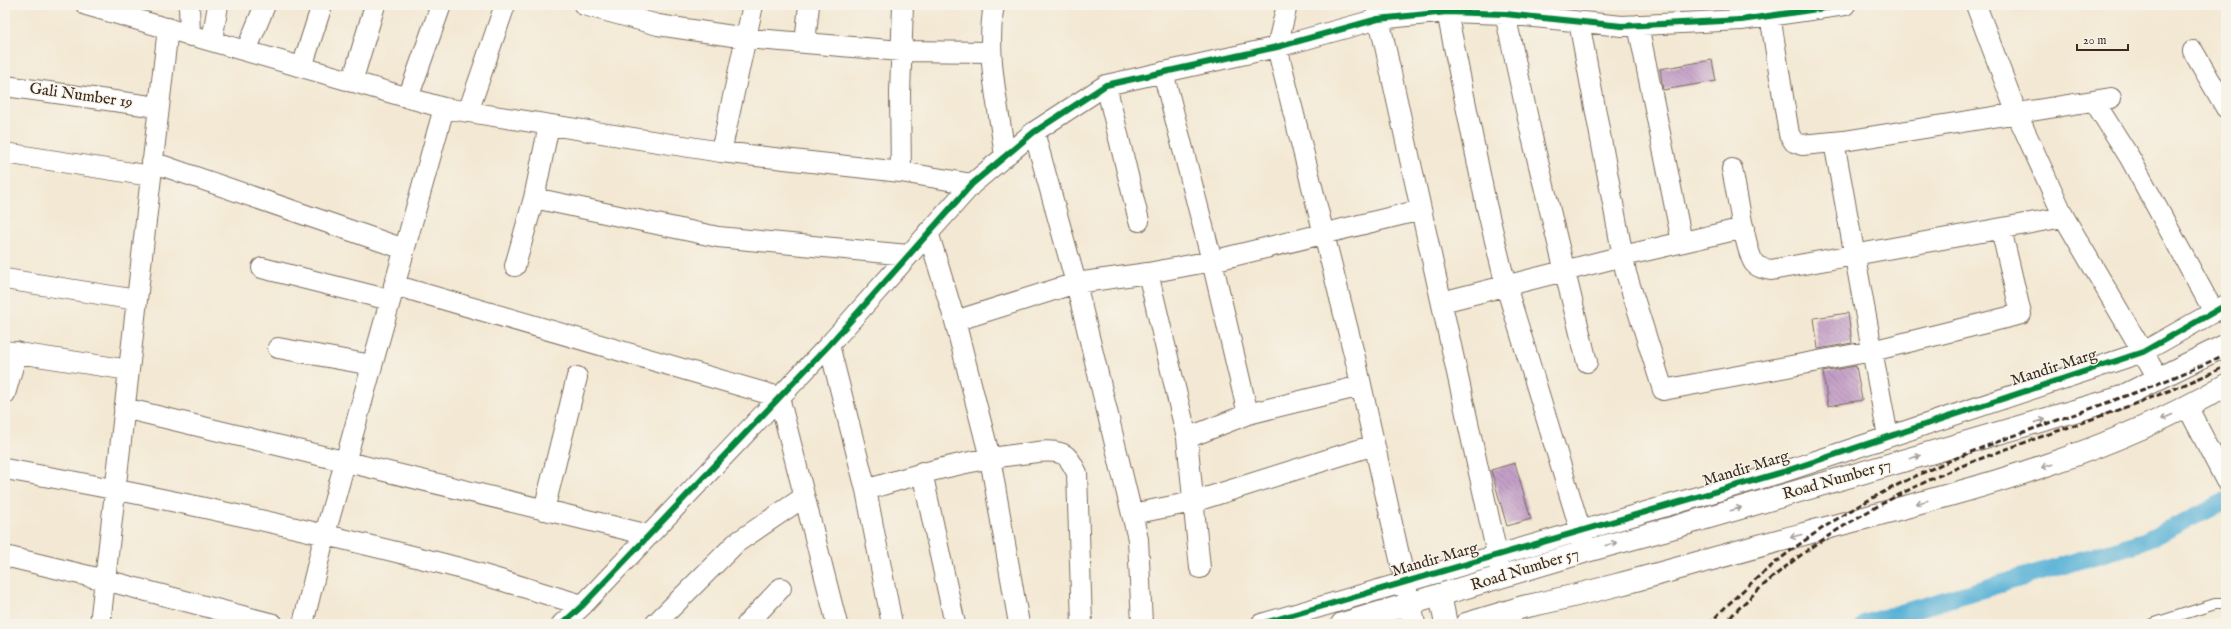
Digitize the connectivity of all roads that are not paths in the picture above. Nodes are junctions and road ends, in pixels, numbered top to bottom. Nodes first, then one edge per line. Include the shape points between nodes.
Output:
1 (86, 5) edge
2 (190, 5) edge
3 (218, 5) edge
4 (265, 5) edge
5 (322, 5) edge
6 (375, 5) edge
7 (441, 5) edge
8 (505, 5) edge
9 (584, 5) edge
10 (753, 5) edge
11 (809, 5) edge
12 (903, 5) edge
13 (994, 5) edge
14 (1845, 5) edge
15 (1976, 5) edge
16 (1281, 6) edge
17 (1377, 12) edge
18 (1447, 12) junction
19 (139, 13) edge
20 (1505, 14) junction
21 (1770, 16) junction
22 (1579, 22) junction
23 (1638, 25) junction
24 (168, 28) junction
25 (190, 36) junction
26 (746, 38) junction
27 (212, 41) junction
28 (805, 43) junction
29 (1277, 47) junction
30 (246, 51) junction
31 (2193, 51) dead end
32 (901, 52) junction
33 (991, 52) junction
34 (302, 67) junction
35 (1163, 72) junction
36 (352, 82) junction
37 (1106, 85) junction
38 (5, 86) edge
39 (408, 98) junction
40 (158, 107) junction
41 (444, 108) junction
42 (2226, 108) edge
43 (468, 112) junction
44 (2017, 114) junction
45 (549, 125) junction
46 (1034, 132) junction
47 (1834, 142) junction
48 (5, 152) edge
49 (721, 152) junction
50 (1005, 157) junction
51 (152, 169) junction
52 (1732, 169) dead end
53 (901, 172) junction
54 (972, 184) junction
55 (534, 198) junction
56 (1421, 210) junction
57 (2064, 217) junction
58 (1139, 221) dead end
59 (1744, 228) junction
60 (2001, 229) junction
61 (928, 232) junction
62 (1324, 234) junction
63 (1682, 242) junction
64 (404, 249) junction
65 (908, 255) junction
66 (1855, 255) junction
67 (1623, 256) junction
68 (1212, 261) junction
69 (516, 266) dead end
70 (262, 268) dead end
71 (1565, 272) junction
72 (1148, 273) junction
73 (5, 279) edge
74 (1076, 283) junction
75 (1506, 286) junction
76 (392, 293) junction
77 (137, 300) junction
78 (1442, 302) junction
79 (2220, 308) edge
80 (955, 322) junction
81 (829, 345) junction
82 (2226, 345) edge
83 (278, 348) dead end
84 (1872, 351) junction
85 (11, 352) edge
86 (2143, 352) junction
87 (1587, 362) dead end
88 (372, 365) junction
89 (129, 370) junction
90 (577, 378) dead end
91 (2158, 378) junction
92 (2226, 385) edge
93 (1361, 386) junction
94 (5, 394) edge
95 (779, 397) junction
96 (124, 408) junction
97 (2188, 408) junction
98 (1248, 414) junction
99 (1888, 437) junction
100 (1187, 438) junction
101 (1374, 445) junction
102 (990, 458) junction
103 (345, 463) junction
104 (5, 469) edge
105 (922, 472) junction
106 (2226, 480) edge
107 (115, 488) junction
108 (866, 490) junction
109 (804, 497) junction
110 (1193, 502) junction
111 (544, 510) junction
112 (1132, 514) junction
113 (1580, 531) junction
114 (325, 534) junction
115 (649, 535) junction
116 (1587, 551) junction
117 (1497, 555) junction
118 (5, 556) edge
119 (1200, 568) dead end
120 (1502, 577) junction
121 (105, 580) junction
122 (1405, 582) junction
123 (781, 588) dead end
124 (1440, 596) junction
125 (2226, 604) edge
126 (583, 605) junction
127 (1412, 614) edge
128 (1521, 616) edge
129 (662, 621) edge
130 (100, 624) edge
131 (273, 624) edge
132 (303, 624) edge
133 (562, 624) edge
134 (747, 624) edge
135 (837, 624) edge
136 (892, 624) edge
137 (955, 624) edge
138 (1020, 624) edge
139 (1082, 624) edge
140 (1142, 624) edge
141 (1261, 624) edge
142 (1342, 624) edge
143 (1446, 624) edge
144 (1466, 624) edge
145 (2152, 624) edge

1 - 19 street
2 - 25 street
3 - 27 street
4 - 30 street
5 - 34 street
6 - 36 street
7 - 39 street
8 - 43 street
9 - 26 street via 658,25
10 - 26 street
11 - 28 street
12 - 32 street
13 - 33 street
14 - 21 street
15 - 44 street
16 - 29 street
17 - 18 street
17 - 29 street
17 - 56 street
18 - 20 street
18 - 75 street via 1486,204
19 - 24 street
20 - 22 street
20 - 71 street
21 - 23 street via 1741,20
21 - 47 street via 1789,134 1794,142 1802,145
22 - 23 street
22 - 67 street
23 - 63 street
24 - 25 street
24 - 40 street
25 - 27 street
26 - 28 street
26 - 49 street
27 - 30 street
28 - 32 street
29 - 35 street
29 - 62 street
30 - 34 street
31 - 42 street
32 - 33 street
32 - 53 street
33 - 50 street
34 - 36 street
35 - 37 street
35 - 68 street
36 - 39 street
37 - 46 street
37 - 58 street
38 - 40 street, Gali Number 19
39 - 41 street
40 - 51 street
41 - 43 street
41 - 64 street
43 - 45 street
44 - 47 street
44 - 57 street
44 - 79 street via 2102,99 2130,158
45 - 49 street
45 - 55 street
46 - 50 street
46 - 74 street
47 - 66 street
48 - 51 street
49 - 53 street
50 - 54 street
51 - 64 street
51 - 77 street
52 - 59 street
53 - 54 street
54 - 61 street
55 - 65 street via 718,237
55 - 69 street
56 - 62 street
56 - 78 street
57 - 60 street
57 - 86 street
59 - 63 street
59 - 66 street via 1753,262 1759,267 1771,270
60 - 66 street
60 - 84 street via 2021,314
61 - 65 street
61 - 80 street
62 - 68 street
62 - 93 street
63 - 67 street
64 - 76 street
65 - 81 street
66 - 84 street
67 - 71 street
67 - 84 street via 1663,390
68 - 72 street
68 - 98 street
70 - 76 street
71 - 75 street
71 - 87 street
72 - 74 street
72 - 100 street
73 - 77 street
74 - 80 street
74 - 112 street
75 - 78 street
75 - 113 street
76 - 88 street
76 - 95 street
77 - 89 street
78 - 117 street
79 - 86 street, Mandir Marg
80 - 102 street
81 - 95 street
81 - 108 street
82 - 91 main road, Road Number 57
83 - 88 street
84 - 99 street
85 - 89 street
85 - 94 street
86 - 91 street
86 - 99 street, Mandir Marg
88 - 103 street
89 - 96 street
90 - 111 street
116 -> 91 main road, Road Number 57 via 2119,398
92 - 97 main road
93 - 98 street
93 - 101 street
95 - 109 street
95 - 115 street
96 - 103 street
96 - 107 street
97 - 106 street
97 -> 128 main road via 2051,465
98 - 100 street
99 - 113 street, Mandir Marg via 1775,474
100 - 110 street
101 - 110 street
101 - 122 street
102 - 105 street
102 - 138 street
102 - 139 street via 1050,451 1062,453 1071,461 1077,473
103 - 111 street
103 - 114 street
104 - 107 street
105 - 108 street
105 - 137 street
107 - 114 street
107 - 121 street
108 - 136 street
109 - 129 street via 736,543
109 - 135 street
110 - 112 street
110 - 119 street
111 - 115 street
112 - 140 street via 1138,539
113 - 116 street
113 - 117 street, Mandir Marg
114 - 126 street via 445,564
114 - 132 street
115 - 126 street
116 - 120 main road, Road Number 57
117 - 120 street
117 - 122 street, Mandir Marg
118 - 121 street
120 - 124 main road, Road Number 57
121 - 130 street
121 - 131 street
122 - 127 street
122 - 141 street, Mandir Marg
123 - 134 street
124 - 127 main road, Road Number 57
124 - 143 main road
125 - 145 lane via 2215,604
126 - 133 street
127 - 142 main road, Road Number 57
128 - 144 main road

